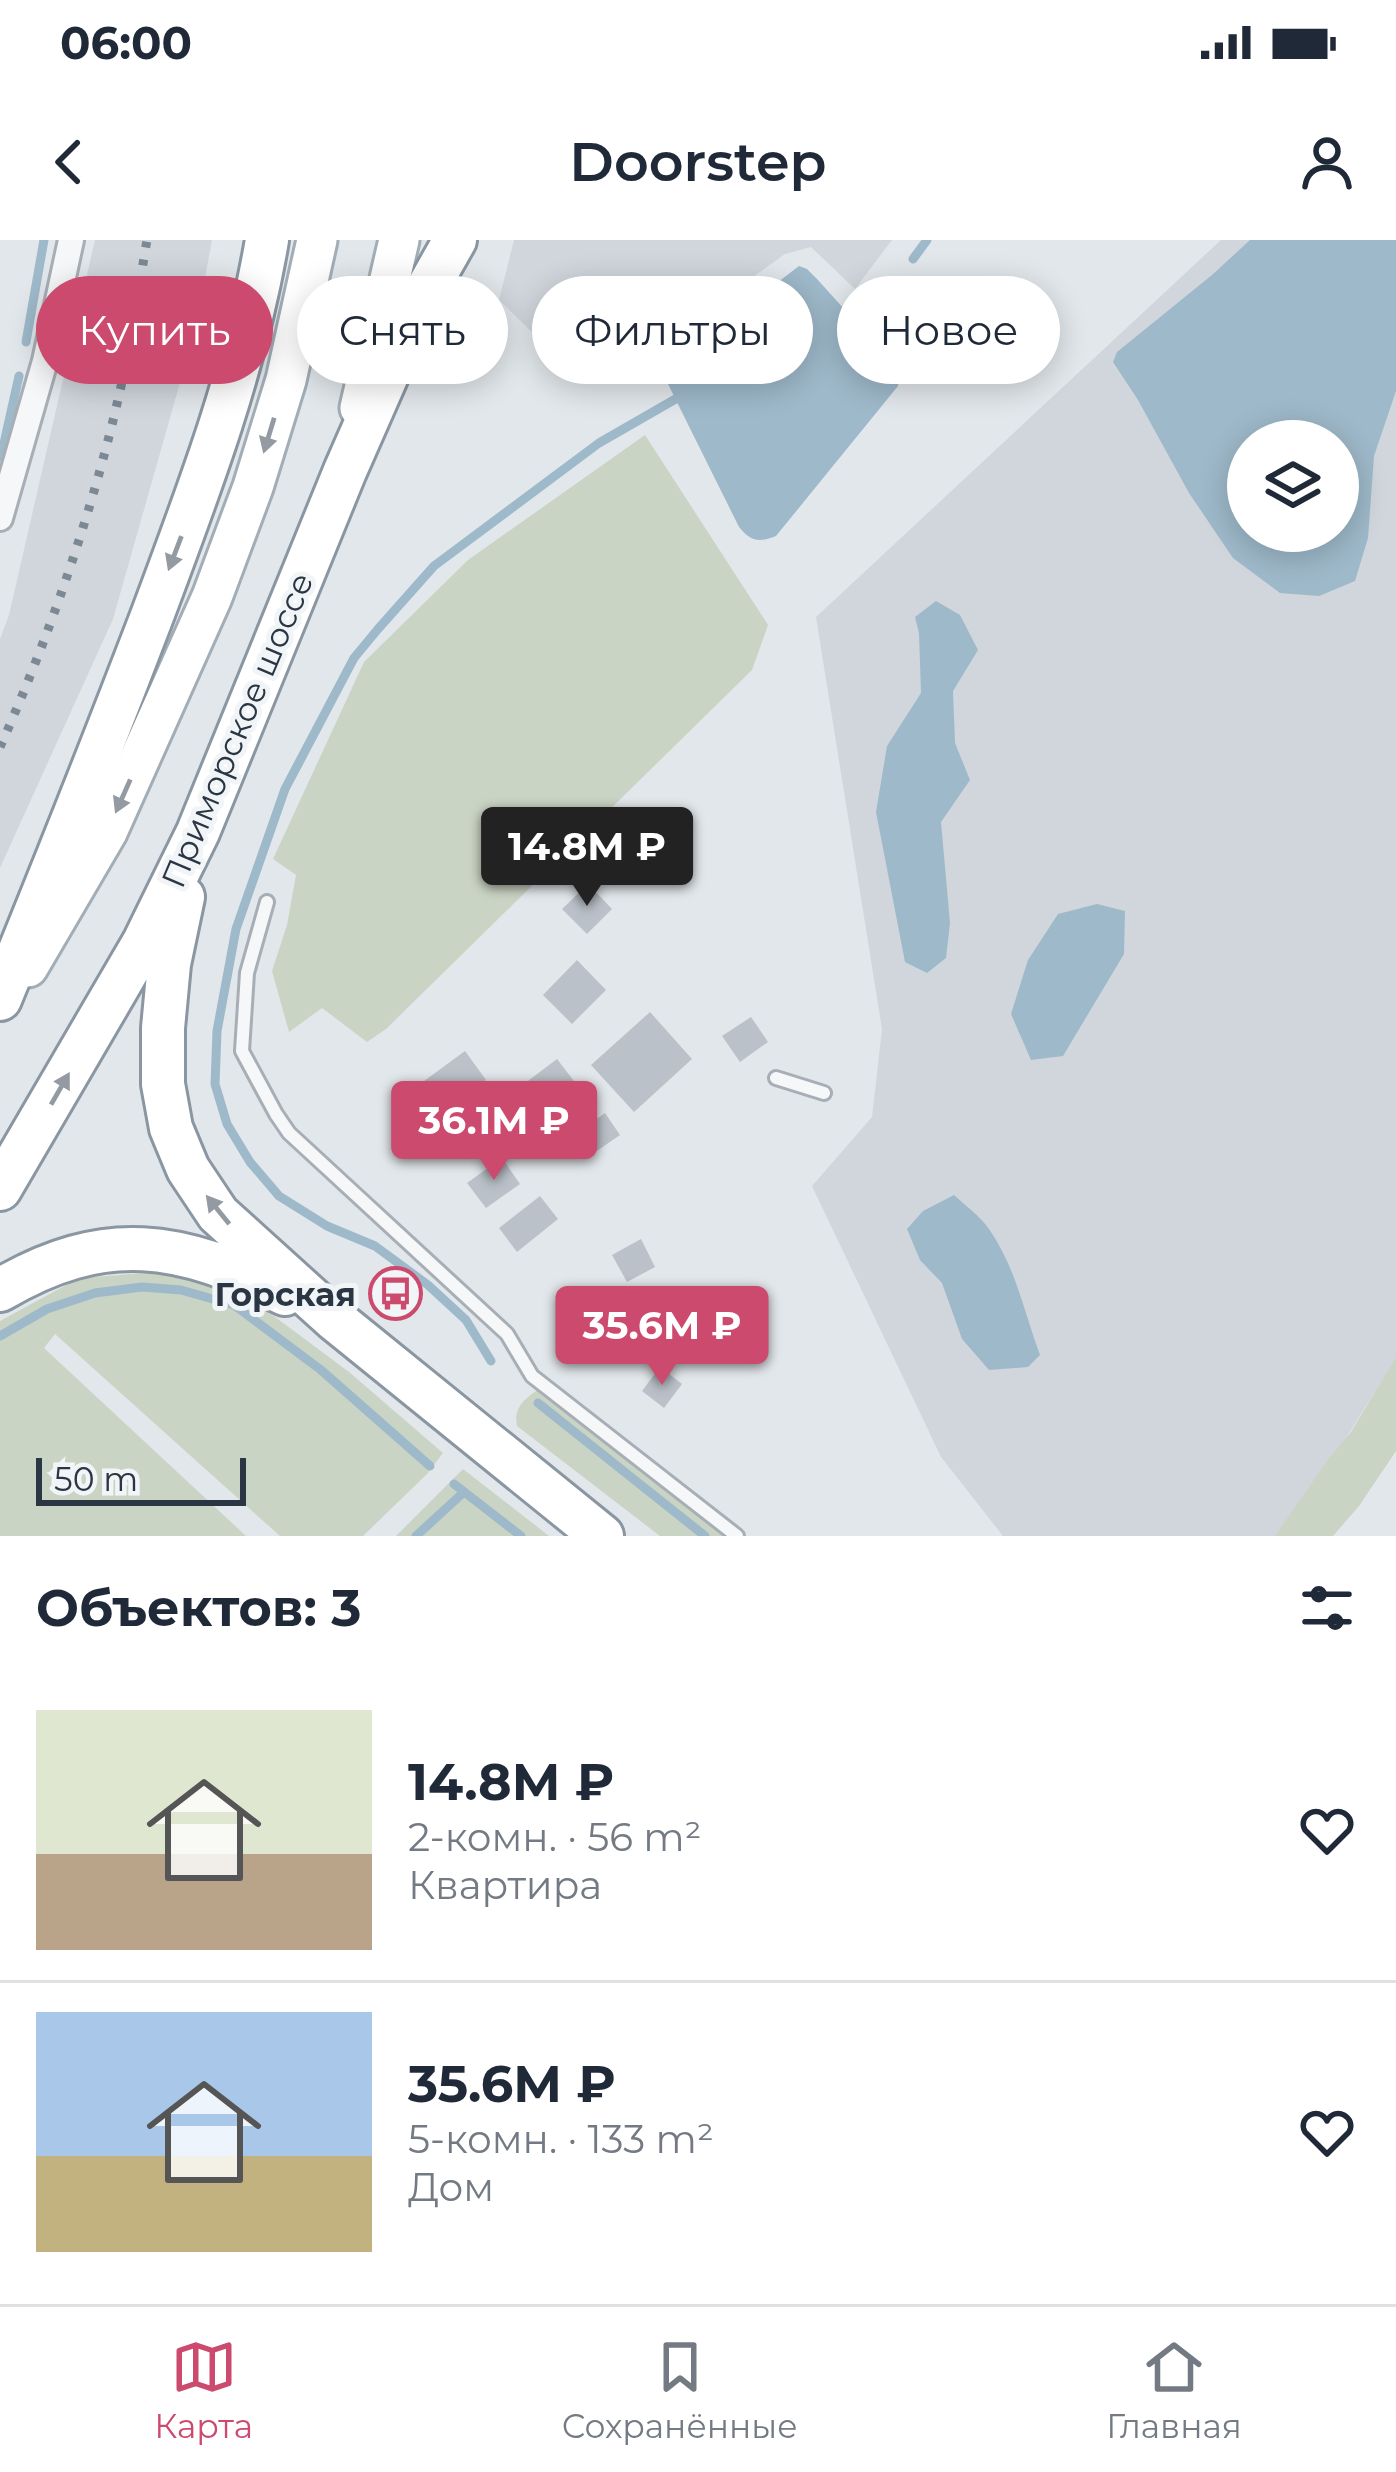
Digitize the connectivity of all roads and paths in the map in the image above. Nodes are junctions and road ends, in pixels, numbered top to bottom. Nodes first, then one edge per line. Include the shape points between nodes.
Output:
1 (71, 240) edge
2 (267, 240) edge
3 (317, 240) edge
4 (399, 240) edge
5 (455, 240) edge
6 (345, 471) junction
7 (1, 515) edge
8 (198, 832) junction
9 (267, 902) dead end
10 (0, 999) edge
11 (0, 1014) edge
12 (776, 1078) dead end
13 (824, 1093) dead end
14 (0, 1189) edge
15 (0, 1290) edge
16 (334, 1319) junction
17 (602, 1536) edge
18 (737, 1536) edge

1 - 7 street
2 -> 10 highway via 206,473
3 -> 11 main road via 286,380 212,597 107,832
4 - 6 main road, Приморское шоссе
5 - 6 highway
6 - 8 highway, Приморское шоссе
14 -> 8 highway, Приморское шоссе via 144,942
16 -> 8 highway via 218,1214 171,1128 163,1028
9 - 18 lane via 247,973 242,1051 289,1133 507,1334 532,1376
12 - 13 lane
15 - 16 highway via 117,1248 174,1251 224,1265
16 - 17 highway

